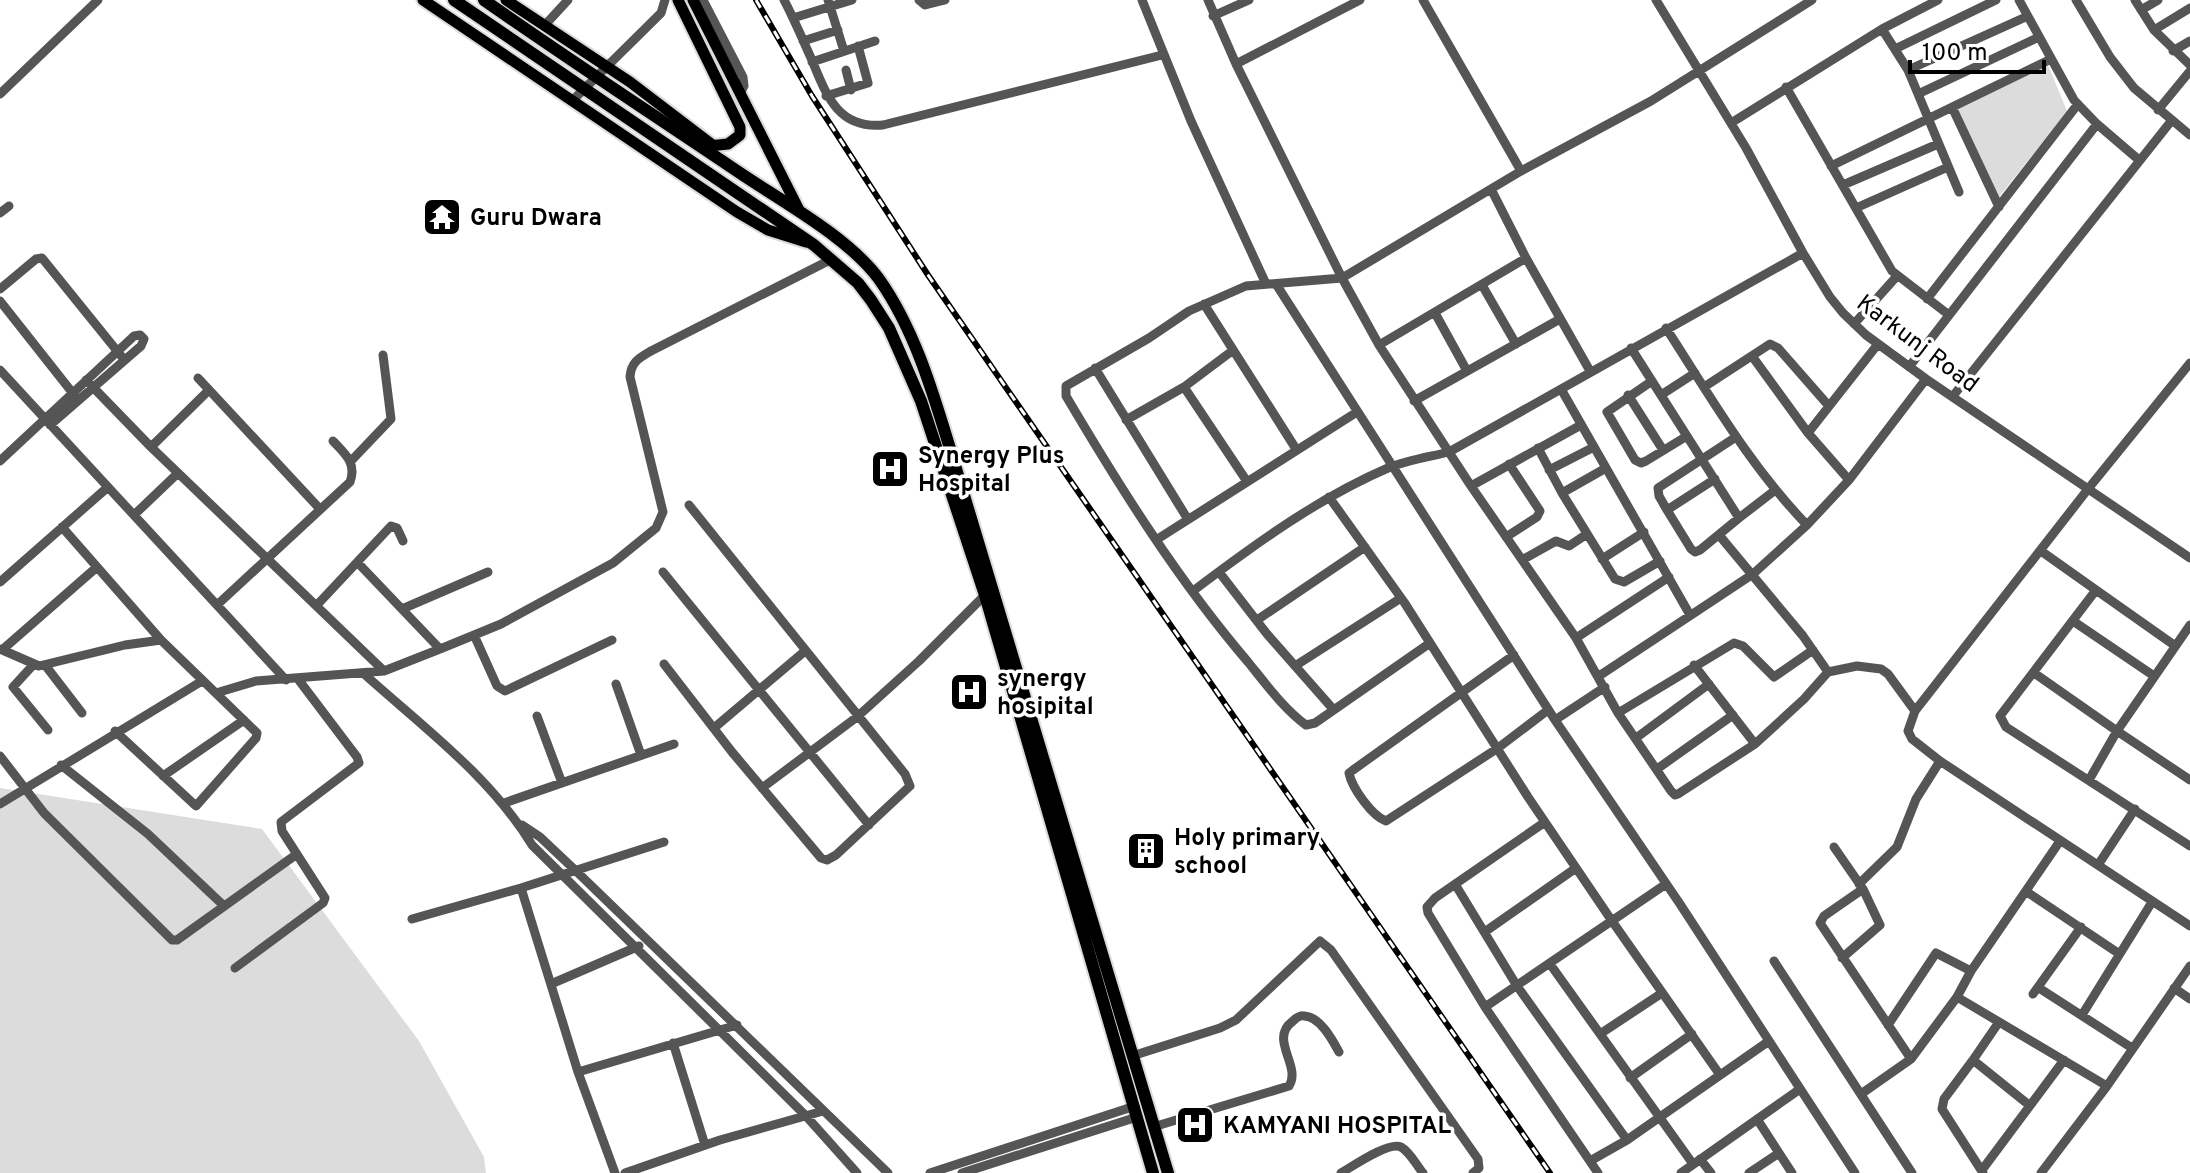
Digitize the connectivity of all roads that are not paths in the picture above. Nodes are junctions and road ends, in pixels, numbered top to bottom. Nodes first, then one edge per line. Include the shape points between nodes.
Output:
1 (98, 0) edge
2 (423, 0) edge
3 (454, 0) edge
4 (484, 0) edge
5 (506, 0) edge
6 (568, 0) edge
7 (693, 0) edge
8 (703, 0) edge
9 (784, 0) edge
10 (852, 0) edge
11 (919, 0) edge
12 (945, 0) edge
13 (1142, 0) edge
14 (1208, 0) edge
15 (1249, 0) edge
16 (1360, 0) edge
17 (1423, 0) edge
18 (1656, 0) edge
19 (1812, 0) edge
20 (1938, 0) edge
21 (1996, 0) edge
22 (2019, 0) edge
23 (2076, 0) edge
24 (2135, 0) edge
25 (2158, 0) edge
26 (671, 1) edge
27 (829, 3) edge
28 (2190, 8) edge
29 (2141, 10) junction
30 (1213, 16) junction
31 (2028, 16) junction
32 (793, 18) junction
33 (545, 25) junction
34 (1882, 29) junction
35 (838, 30) junction
36 (2154, 30) junction
37 (2039, 37) junction
38 (803, 41) junction
39 (875, 41) dead end
40 (2190, 41) edge
41 (858, 46) junction
42 (1895, 49) junction
43 (844, 51) junction
44 (2173, 51) junction
45 (1162, 55) junction
46 (2051, 59) junction
47 (812, 62) junction
48 (1236, 64) junction
49 (2190, 68) edge
50 (846, 70) dead end
51 (1908, 70) junction
52 (600, 71) junction
53 (1697, 71) junction
54 (1786, 87) junction
55 (585, 88) junction
56 (851, 90) junction
57 (738, 91) junction
58 (0, 94) edge
59 (1918, 94) junction
60 (826, 96) junction
61 (572, 101) junction
62 (2078, 104) junction
63 (1952, 107) junction
64 (2158, 110) junction
65 (1928, 118) junction
66 (2172, 120) junction
67 (1731, 123) junction
68 (2097, 124) junction
69 (2190, 135) edge
70 (1938, 144) junction
71 (708, 147) junction
72 (2139, 160) junction
73 (1831, 166) junction
74 (1948, 167) junction
75 (1521, 171) junction
76 (1843, 185) junction
77 (1491, 189) junction
78 (1959, 192) dead end
79 (9, 206) dead end
80 (1999, 207) junction
81 (1856, 208) junction
82 (799, 210) junction
83 (0, 213) edge
84 (814, 245) junction
85 (1803, 253) junction
86 (1526, 258) junction
87 (832, 259) junction
88 (1897, 276) junction
89 (1342, 278) junction
90 (1271, 284) junction
91 (1482, 285) junction
92 (0, 289) edge
93 (1927, 299) junction
94 (0, 301) edge
95 (1204, 304) junction
96 (1435, 313) junction
97 (1949, 315) junction
98 (1560, 319) junction
99 (1854, 324) junction
100 (1666, 328) junction
101 (1516, 344) junction
102 (1878, 344) junction
103 (1379, 345) junction
104 (1631, 348) junction
105 (1232, 351) junction
106 (383, 355) dead end
107 (122, 356) junction
108 (1752, 356) junction
109 (2190, 363) edge
110 (1909, 367) junction
111 (1095, 368) junction
112 (0, 370) edge
113 (1467, 371) junction
114 (1590, 371) junction
115 (1695, 373) junction
116 (198, 378) dead end
117 (1926, 379) junction
118 (86, 380) junction
119 (1652, 381) junction
120 (1184, 387) junction
121 (1704, 387) junction
122 (93, 389) junction
123 (1561, 389) junction
124 (209, 390) junction
125 (1628, 395) junction
126 (1661, 395) junction
127 (1953, 396) junction
128 (76, 397) junction
129 (1414, 401) junction
130 (1828, 405) junction
131 (1357, 412) junction
132 (1126, 420) junction
133 (46, 422) junction
134 (1581, 425) junction
135 (1808, 433) junction
136 (1687, 436) junction
137 (1736, 437) junction
138 (333, 441) dead end
139 (151, 447) junction
140 (1594, 447) junction
141 (1538, 448) junction
142 (1296, 449) junction
143 (1663, 450) junction
144 (1449, 452) junction
145 (1703, 459) junction
146 (0, 461) edge
147 (351, 461) junction
148 (1509, 464) junction
149 (1391, 467) junction
150 (1606, 468) junction
151 (1549, 470) junction
152 (178, 473) junction
153 (1715, 479) junction
154 (1246, 480) junction
155 (1849, 480) junction
156 (1471, 486) junction
157 (108, 487) junction
158 (2088, 489) junction
159 (1774, 491) junction
160 (1562, 493) junction
161 (1329, 497) junction
162 (689, 505) dead end
163 (320, 509) junction
164 (1667, 510) junction
165 (134, 515) junction
166 (1187, 518) junction
167 (1739, 518) junction
168 (1807, 525) junction
169 (62, 527) junction
170 (1644, 532) junction
171 (1587, 534) junction
172 (1719, 535) junction
173 (1506, 537) junction
174 (1156, 540) junction
175 (403, 541) dead end
176 (1365, 547) junction
177 (2041, 551) junction
178 (2190, 558) edge
179 (269, 559) junction
180 (1602, 559) junction
181 (1522, 560) junction
182 (1660, 561) junction
183 (358, 563) junction
184 (97, 567) junction
185 (488, 572) dead end
186 (663, 572) dead end
187 (1219, 572) junction
188 (1753, 574) junction
189 (1669, 577) junction
190 (0, 582) edge
191 (2096, 590) junction
192 (1193, 591) junction
193 (985, 595) junction
194 (1401, 598) junction
195 (217, 605) junction
196 (317, 605) junction
197 (402, 609) junction
198 (1690, 615) junction
199 (1257, 620) junction
200 (2073, 621) junction
201 (2190, 625) edge
202 (474, 635) junction
203 (1576, 638) junction
204 (161, 640) junction
205 (612, 640) dead end
206 (1430, 643) junction
207 (2174, 645) junction
208 (1, 649) edge
209 (440, 649) junction
210 (1813, 650) junction
211 (805, 651) junction
212 (1514, 655) junction
213 (664, 664) dead end
214 (40, 665) junction
215 (1694, 665) junction
216 (1295, 666) junction
217 (384, 671) junction
218 (1828, 672) junction
219 (363, 673) junction
220 (2034, 673) junction
221 (1599, 676) junction
222 (2154, 676) junction
223 (298, 679) junction
224 (286, 680) junction
225 (202, 681) junction
226 (616, 684) dead end
227 (1709, 684) junction
228 (1605, 687) junction
229 (758, 690) junction
230 (216, 693) junction
231 (1462, 693) junction
232 (1333, 709) junction
233 (1548, 710) junction
234 (1915, 711) junction
235 (82, 713) dead end
236 (1618, 713) junction
237 (1733, 715) junction
238 (537, 716) dead end
239 (857, 717) junction
240 (244, 720) junction
241 (1555, 720) junction
242 (714, 728) junction
243 (48, 730) dead end
244 (115, 731) junction
245 (2117, 731) junction
246 (1636, 738) junction
247 (674, 744) dead end
248 (1755, 744) junction
249 (1498, 748) junction
250 (809, 752) junction
251 (641, 755) junction
252 (0, 756) edge
253 (1940, 761) junction
254 (61, 765) junction
255 (1657, 769) junction
256 (163, 776) junction
257 (2089, 780) junction
258 (2190, 780) edge
259 (562, 783) junction
260 (26, 788) junction
261 (762, 788) junction
262 (504, 803) junction
263 (0, 804) edge
264 (2135, 809) junction
265 (1545, 822) junction
266 (519, 823) junction
267 (869, 825) junction
268 (2060, 841) junction
269 (664, 842) dead end
270 (2190, 846) edge
271 (1834, 847) dead end
272 (297, 854) junction
273 (2098, 865) junction
274 (1576, 868) junction
275 (575, 870) junction
276 (561, 874) junction
277 (1455, 884) junction
278 (1666, 884) junction
279 (1861, 887) junction
280 (521, 888) junction
281 (2027, 892) junction
282 (2152, 902) junction
283 (223, 905) junction
284 (412, 919) dead end
285 (1612, 921) junction
286 (2190, 926) edge
287 (2081, 927) junction
288 (1486, 931) junction
289 (649, 942) junction
290 (636, 947) junction
291 (2118, 953) junction
292 (1842, 958) junction
293 (1774, 961) dead end
294 (1550, 964) junction
295 (2190, 966) edge
296 (235, 968) dead end
297 (1971, 971) junction
298 (551, 984) junction
299 (1517, 986) junction
300 (2174, 988) junction
301 (1662, 993) junction
302 (1957, 997) junction
303 (2190, 999) edge
304 (1485, 1007) junction
305 (2082, 1015) junction
306 (1999, 1022) junction
307 (737, 1025) junction
308 (1888, 1025) junction
309 (719, 1030) junction
310 (1600, 1034) junction
311 (1692, 1034) junction
312 (1769, 1041) junction
313 (673, 1043) junction
314 (2132, 1048) junction
315 (1339, 1052) dead end
316 (1132, 1056) junction
317 (1911, 1059) junction
318 (1973, 1060) junction
319 (2064, 1060) junction
320 (578, 1072) junction
321 (1720, 1075) junction
322 (1630, 1078) junction
323 (2107, 1086) junction
324 (1800, 1089) junction
325 (1861, 1094) junction
326 (2029, 1105) junction
327 (823, 1111) junction
328 (1136, 1111) junction
329 (806, 1116) junction
330 (1658, 1118) junction
331 (1757, 1119) junction
332 (1153, 1127) junction
333 (1627, 1140) junction
334 (705, 1145) junction
335 (1779, 1153) junction
336 (1590, 1161) junction
337 (1697, 1161) junction
338 (1982, 1172) edge
339 (615, 1173) edge
340 (625, 1173) edge
341 (857, 1173) edge
342 (888, 1173) edge
343 (930, 1173) edge
344 (962, 1173) edge
345 (1153, 1173) edge
346 (1168, 1173) edge
347 (1341, 1173) edge
348 (1423, 1173) edge
349 (1473, 1173) edge
350 (1598, 1173) edge
351 (1681, 1173) edge
352 (1711, 1173) edge
353 (1749, 1173) edge
354 (1792, 1173) edge
355 (1855, 1173) edge
356 (1912, 1173) edge
357 (2041, 1173) edge

1 - 58 street
2 - 61 main road
3 - 55 highway
4 - 52 highway
5 - 33 main road
6 - 33 street
7 - 57 main road
8 - 57 street via 743,77
9 - 32 street
10 - 27 street
11 - 12 street via 925,5
13 - 45 street
14 - 30 street
15 - 30 street
16 - 48 street
17 - 75 street
18 - 53 street, Karkunj Road
19 - 53 street
20 - 34 street
21 - 42 street
22 - 31 street
23 - 64 street via 2110,57
24 - 29 street
25 - 29 street
26 - 52 street
26 - 71 main road via 740,127 740,135 728,144
27 - 32 street
27 - 35 street
28 - 36 street
29 - 36 street
30 - 48 street
31 - 37 street
31 - 51 street
32 - 38 street
33 - 52 main road
34 - 42 street
34 - 54 street
35 - 38 street
35 - 43 street
36 - 44 street
37 - 46 street
37 - 59 street
38 - 47 street
39 - 41 street
40 - 44 street
41 - 43 street
41 - 56 street via 869,80
42 - 51 street
43 - 47 street
44 - 49 street
45 - 60 street via 883,125 855,123
45 - 90 street
46 - 62 street
46 - 63 street
47 - 60 street
48 - 89 street
49 - 64 street
50 - 56 street
51 - 59 street
52 - 55 street
52 - 71 highway
53 - 67 street, Karkunj Road
53 - 75 street
54 - 67 street
54 - 73 street
55 - 61 street
55 - 84 highway
56 - 60 street
57 - 82 main road
59 - 65 street
61 - 84 main road via 754,223
62 - 68 street
62 - 80 street
63 - 65 street
63 - 80 street
64 - 66 street
65 - 70 street
65 - 73 street
66 - 69 street
66 - 72 street
67 - 85 street, Karkunj Road
68 - 72 street
68 - 97 street
70 - 74 street
70 - 76 street
71 - 82 highway
72 - 127 street
73 - 76 street
74 - 78 street
74 - 81 street
75 - 77 street
76 - 81 street
77 - 86 street
77 - 89 street
79 - 83 street
80 - 93 street
81 - 88 street
82 - 316 highway via 877,278 909,332 931,387
84 - 87 highway
85 - 99 street, Karkunj Road
85 - 100 street
86 - 91 street
86 - 98 street
87 - 193 highway via 871,300 907,365
87 - 202 street via 637,359 630,377 663,512 656,528 613,563
88 - 93 street
88 - 99 street
89 - 90 street
89 - 103 street
90 - 95 street via 1246,286
90 - 131 street
91 - 96 street
91 - 101 street
92 - 107 street via 42,258
93 - 97 street
94 - 128 street
95 - 105 street
95 - 111 street
96 - 103 street
96 - 113 street
97 - 110 street
98 - 101 street
98 - 114 street
99 - 102 street, Karkunj Road
100 - 104 street
100 - 115 street
101 - 113 street
102 - 110 street, Karkunj Road
102 - 130 street
103 - 129 street
104 - 114 street
104 - 119 street
105 - 120 street
105 - 142 street
106 - 147 street via 391,419
107 - 118 street
107 - 122 street
108 - 121 street
108 - 130 street via 1773,344
108 - 135 street
109 - 158 street
110 - 117 street, Karkunj Road
111 - 132 street
111 - 174 street via 1068,383 1064,392
112 - 133 street
113 - 129 street
114 - 123 street
115 - 121 street
115 - 126 street
116 - 124 street
117 - 127 street, Karkunj Road
117 - 155 street
118 - 122 street
118 - 128 street
119 - 125 street
119 - 126 street
120 - 132 street
120 - 154 street
121 - 137 street
122 - 128 street
122 - 139 street
123 - 134 street
123 - 144 street
124 - 139 street
124 - 163 street
125 - 143 street
125 - 143 street via 1607,412 1635,460 1641,463
126 - 136 street
127 - 158 street, Karkunj Road
128 - 133 street
129 - 144 street
130 - 135 street
131 - 142 street
131 - 149 street
132 - 166 street
133 - 146 street
133 - 157 street
134 - 140 street
134 - 141 street
135 - 155 street
136 - 143 street
136 - 145 street
137 - 145 street
137 - 159 street
138 - 147 street
139 - 152 street
140 - 150 street
140 - 151 street
141 - 148 street
141 - 151 street
142 - 154 street
144 - 149 street
144 - 156 street
145 - 153 street
145 - 164 street via 1658,488
147 - 163 street via 350,482
148 - 156 street
148 - 173 street via 1540,511
149 - 161 street
149 - 212 street
150 - 160 street
150 - 170 street
151 - 160 street
152 - 165 street
152 - 179 street
153 - 164 street
153 - 167 street
154 - 166 street
155 - 168 street
156 - 173 street
157 - 165 street
157 - 169 street
158 - 177 street
158 - 178 street, Karkunj Road
159 - 167 street
159 - 168 street
160 - 171 street
161 - 176 street
161 - 187 street
162 - 211 street
163 - 179 street
164 - 172 street via 1695,552
165 - 195 street
166 - 174 street
167 - 172 street
168 - 188 street
169 - 184 street
169 - 190 street
170 - 180 street
170 - 182 street
171 - 180 street
171 - 181 street via 1569,546 1556,541
172 - 188 street
173 - 181 street
174 - 192 street
175 - 183 street via 393,525
176 - 194 street
176 - 199 street
177 - 191 street
177 - 234 street
179 - 195 street
179 - 196 street
180 - 182 street via 1619,582
181 - 203 street
182 - 189 street
183 - 196 street
183 - 197 street
184 - 204 street
184 - 208 street
185 - 197 street
186 - 229 street
187 - 192 street
187 - 199 street
188 - 198 street
188 - 210 street
189 - 198 street
189 - 203 street
191 - 200 street
191 - 207 street
192 - 232 street via 1301,721 1310,725
193 - 239 street
193 - 328 highway
194 - 206 street
194 - 216 street
195 - 224 street
196 - 217 street
197 - 209 street
198 - 221 street
199 - 216 street
200 - 220 street
200 - 222 street
201 - 207 street
202 - 205 street via 497,686 505,691
202 - 209 street
203 - 221 street
204 - 214 street
204 - 225 street
206 - 231 street
206 - 232 street
207 - 222 street
208 - 214 street
209 - 217 street
210 - 215 street via 1777,677 1769,676 1738,643
210 - 218 street
211 - 229 street
211 - 239 street
212 - 231 street
212 - 233 street
213 - 242 street
214 - 235 street
214 - 243 street via 13,687
215 - 227 street
215 - 236 street
216 - 232 street
217 - 219 street
218 - 234 street via 1857,666 1881,669
218 - 248 street
219 - 223 street
219 - 262 street
220 - 245 street
220 - 257 street via 2002,710 2001,722
221 - 228 street
222 - 245 street
223 - 224 street
223 - 272 street via 359,763 281,822
224 - 230 street via 256,681
225 - 230 street
225 - 244 street
226 - 251 street
227 - 237 street
227 - 246 street
228 - 236 street
228 - 241 street
229 - 242 street
229 - 250 street
230 - 240 street
231 - 249 street
231 - 249 street via 1349,773 1352,782 1377,817 1386,821
233 - 241 street
233 - 249 street
234 - 253 street via 1908,731
236 - 246 street
237 - 248 street
237 - 255 street
238 - 259 street
239 - 250 street
239 - 267 street via 910,786
240 - 256 street
240 - 256 street via 256,738 200,804 193,804
241 - 278 street
242 - 261 street
244 - 254 street
244 - 256 street
245 - 257 street
245 - 258 street
246 - 255 street
247 - 251 street
248 - 255 street via 1675,795
249 - 265 street
250 - 261 street
250 - 267 street
251 - 259 street
252 - 260 street
253 - 268 street
253 - 279 street via 1916,799 1897,847
254 - 260 street
254 - 283 street via 148,834
257 - 264 street
259 - 262 street
260 - 263 street
260 - 283 street via 44,813 172,940
261 - 267 street via 821,858 836,855
262 - 266 street
264 - 270 street
264 - 273 street
265 - 274 street
265 - 277 street
266 - 275 street
266 - 276 street
268 - 273 street
268 - 281 street
269 - 275 street
271 - 279 street
272 - 283 street
272 - 296 street via 325,900
273 - 282 street
274 - 285 street
274 - 288 street
275 - 276 street
275 - 289 street
276 - 280 street
276 - 290 street
277 - 288 street
277 - 304 street via 1429,903 1428,913
278 - 285 street
278 - 312 street
279 - 292 street via 1880,925
279 - 292 street via 1820,920
280 - 284 street
280 - 298 street
281 - 287 street
281 - 297 street
282 - 286 street
282 - 291 street
285 - 294 street
285 - 301 street
287 - 291 street
287 - 305 street via 2036,991
288 - 299 street
289 - 290 street
289 - 307 street
290 - 298 street
290 - 309 street
291 - 305 street
292 - 308 street
293 - 325 street
294 - 299 street
294 - 310 street
295 - 300 street
297 - 302 street
297 - 308 street via 1936,953
298 - 320 street
299 - 304 street
299 - 333 street
300 - 303 street
300 - 314 street
301 - 310 street
301 - 311 street
302 - 306 street
302 - 317 street
304 - 336 street
305 - 314 street
306 - 318 street
306 - 319 street
307 - 309 street
307 - 327 street
308 - 317 street
309 - 313 street
309 - 329 street
310 - 322 street
311 - 321 street
311 - 322 street
312 - 321 street
312 - 324 street
313 - 320 street
313 - 334 street
314 - 323 street
315 - 332 street via 1311,1018 1297,1017 1283,1037 1293,1078 1289,1086
316 - 332 highway
316 - 349 street via 1236,1020 1320,941 1478,1159
317 - 325 street
318 - 326 street
318 - 338 street via 1942,1109
319 - 323 street
319 - 326 street
320 - 339 street
321 - 330 street
322 - 330 street
323 - 357 street
324 - 331 street
324 - 355 street
325 - 356 street
326 - 338 street
327 - 329 street
327 - 342 street
328 - 343 street
328 - 344 street
328 - 345 highway
329 - 334 street
329 - 341 street
330 - 333 street
330 - 337 street
331 - 335 street
331 - 337 street
332 - 346 highway
333 - 336 street
334 - 340 street
335 - 353 street
335 - 354 street
336 - 350 street
337 - 351 street
337 - 352 street
347 - 348 street via 1395,1146

